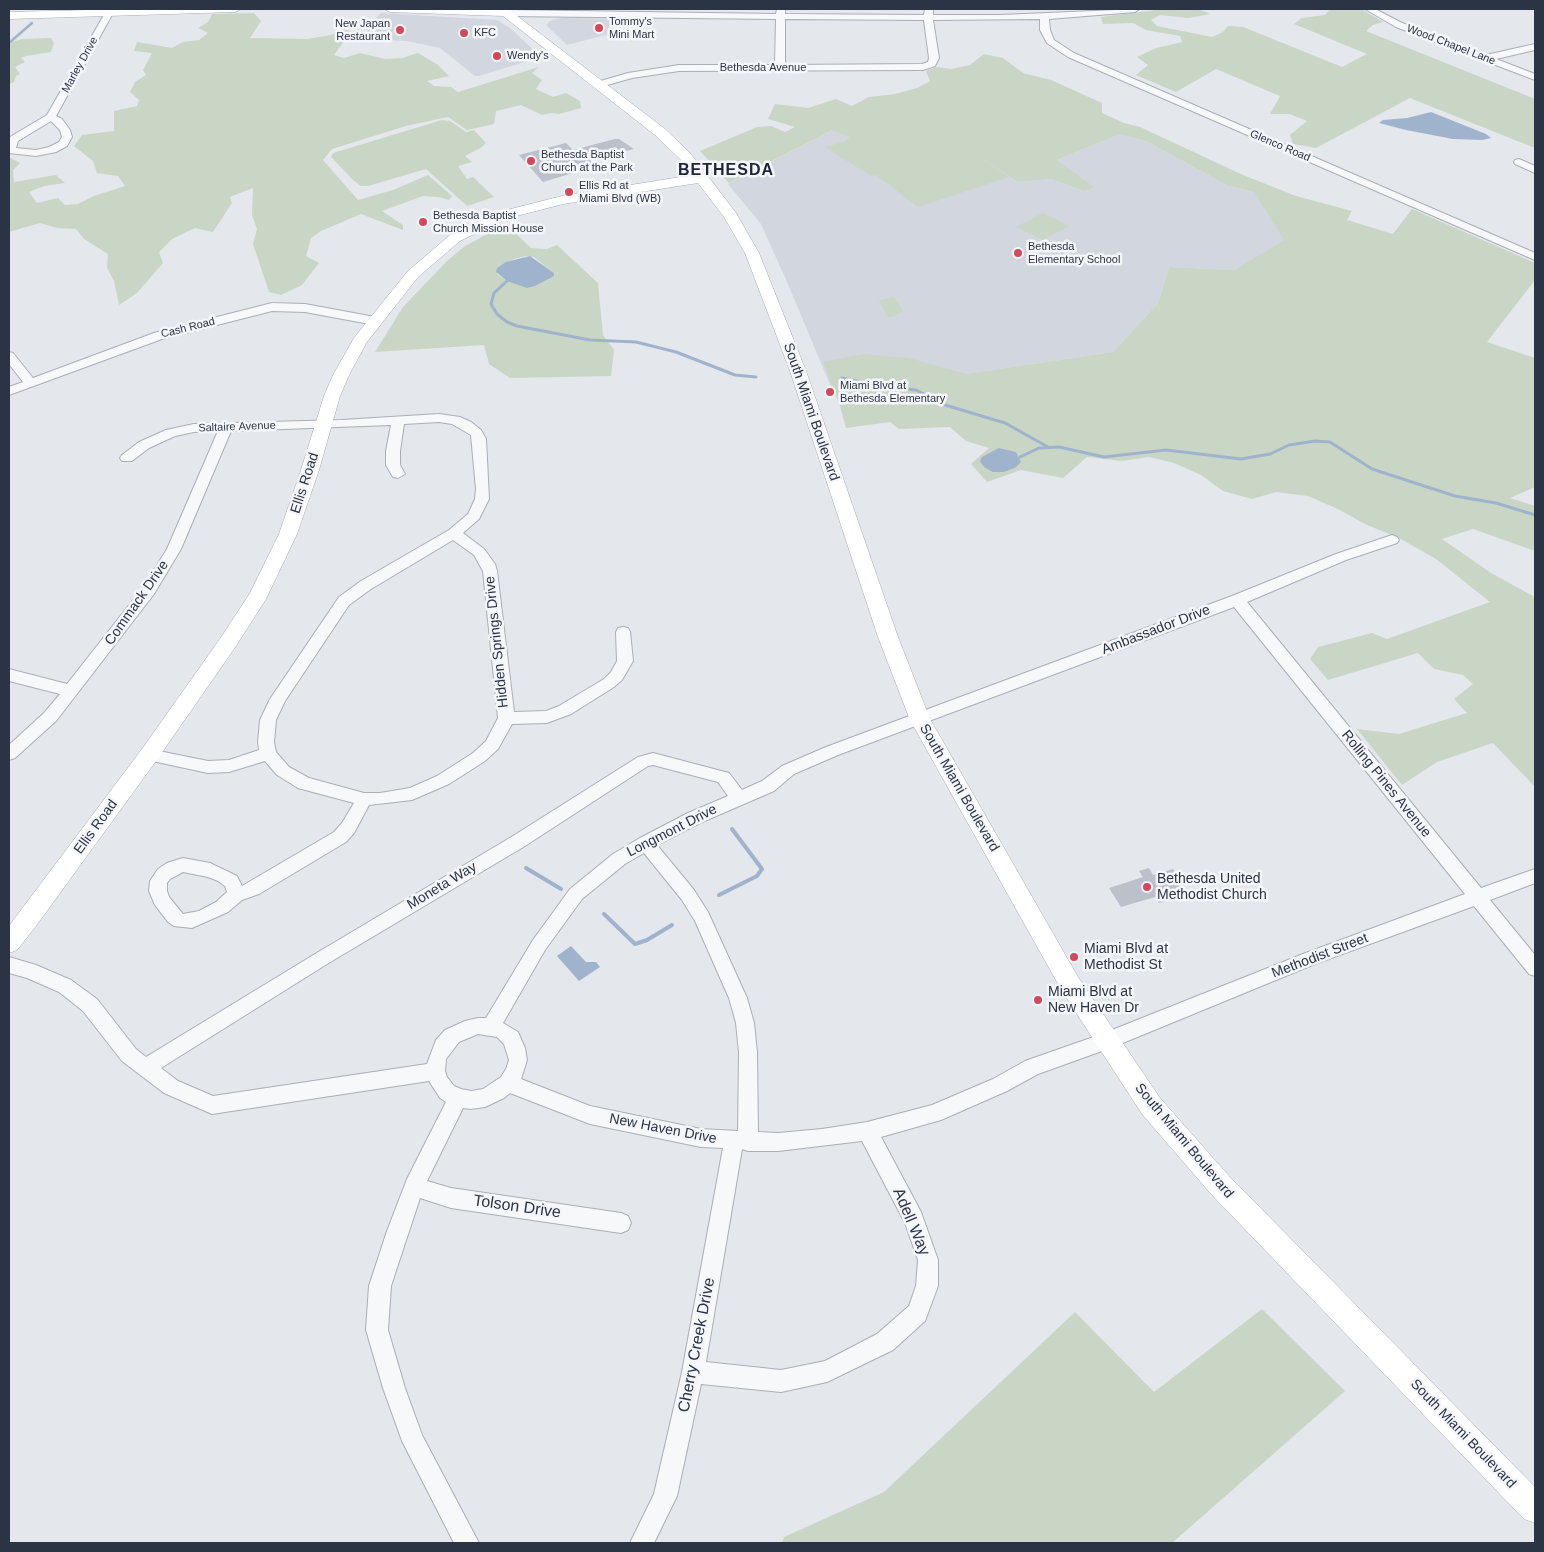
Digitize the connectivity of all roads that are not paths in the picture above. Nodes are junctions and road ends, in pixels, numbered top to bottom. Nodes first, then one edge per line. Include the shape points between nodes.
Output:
1 (235, 9) edge
2 (390, 9) edge
3 (1135, 9) edge
4 (1369, 9) edge
5 (105, 11) edge
6 (504, 11) edge
7 (680, 12) edge
8 (781, 13) edge
9 (928, 13) edge
10 (9, 16) edge
11 (1044, 17) junction
12 (1535, 47) edge
13 (1486, 58) junction
14 (780, 68) junction
15 (1535, 77) edge
16 (600, 84) junction
17 (51, 117) junction
18 (1519, 162) dead end
19 (1535, 170) edge
20 (702, 178) junction
21 (1535, 257) edge
22 (374, 322) junction
23 (9, 356) edge
24 (30, 383) junction
25 (9, 391) edge
26 (398, 421) junction
27 (324, 425) junction
28 (226, 427) junction
29 (127, 458) dead end
30 (398, 474) dead end
31 (454, 533) junction
32 (1392, 540) dead end
33 (1237, 600) junction
34 (623, 632) dead end
35 (9, 675) edge
36 (70, 691) junction
37 (506, 718) junction
38 (920, 720) junction
39 (9, 754) edge
40 (268, 754) junction
41 (149, 755) junction
42 (364, 799) junction
43 (739, 799) junction
44 (646, 843) junction
45 (1535, 876) edge
46 (236, 895) dead end
47 (1478, 897) junction
48 (9, 942) edge
49 (9, 965) edge
50 (1535, 968) edge
51 (492, 1026) junction
52 (1106, 1041) junction
53 (146, 1067) junction
54 (435, 1071) junction
55 (508, 1083) junction
56 (458, 1098) junction
57 (867, 1131) junction
58 (741, 1142) junction
59 (414, 1186) junction
60 (621, 1223) dead end
61 (693, 1372) junction
62 (1535, 1508) edge
63 (467, 1543) edge
64 (642, 1543) edge

1 - 5 main road
2 - 6 main road
3 - 11 street
4 - 13 street, Wood Chapel Lane via 1394,23
5 - 10 main road
5 - 17 street, Marley Drive
6 - 7 street
6 - 16 main road, South Miami Boulevard
7 - 8 street
8 - 9 street
8 - 14 street
9 - 11 street
9 - 14 street, Bethesda Avenue via 934,58 928,66
11 - 21 street, Glenco Road via 1050,41 1071,55
12 - 13 street
13 - 15 street, Wood Chapel Lane
14 - 16 street, Bethesda Avenue via 679,68 631,75
16 - 20 main road, South Miami Boulevard via 660,132
17 - 17 street via 65,130 67,137 63,144 36,154 13,151 11,143 14,139
18 - 19 street
20 - 22 main road, Ellis Road via 562,200 490,220 455,238 436,253 413,274
20 - 38 main road, South Miami Boulevard via 731,216 760,273 798,371
22 - 24 street, Cash Road via 305,308 272,307 158,336
22 - 27 main road, Ellis Road via 348,362 332,396
23 - 24 street
24 - 25 street, Cash Road
26 - 27 street
26 - 30 street via 393,450 393,465
26 - 31 street via 455,420 471,429 479,439 482,499 474,516
27 - 28 street, Saltaire Avenue
27 - 41 main road, Ellis Road via 288,534 271,571 229,641
28 - 29 street, Saltaire Avenue via 194,428 171,434 144,445
28 - 36 street, Commack Drive via 174,549 143,598
31 - 37 street, Hidden Springs Drive via 479,552 488,564
31 - 40 street via 344,601 272,709 266,730
32 - 33 street, Ambassador Drive via 1340,557
33 - 38 street, Ambassador Drive
33 - 47 street, Rolling Pines Avenue
34 - 37 street via 625,661 609,683 547,717
35 - 36 street
36 - 39 street, Commack Drive via 50,717
37 - 42 street, Hidden Springs Drive via 492,745 443,780 412,794
38 - 43 street, Longmont Drive via 788,770 768,786
38 - 52 main road, South Miami Boulevard
40 - 41 street via 228,766 208,767
40 - 42 street, Hidden Springs Drive via 283,771 304,783
41 - 48 main road, Ellis Road
42 - 46 street via 340,837 253,889
43 - 44 street, Longmont Drive
43 - 53 street, Moneta Way via 723,777 653,759 644,761
44 - 51 street, Longmont Drive via 576,894 539,944
44 - 58 street, Cherry Creek Drive via 702,917 738,998 748,1052
45 - 47 street, Methodist Street
47 - 50 street, Rolling Pines Avenue
47 - 52 street, Methodist Street via 1309,959
49 - 53 street via 65,986 90,1005 129,1055
51 - 54 street via 465,1029 452,1036 440,1052
51 - 55 street via 511,1038 516,1048 518,1060
52 - 57 street, New Haven Drive via 1032,1067 934,1114
52 - 62 main road, South Miami Boulevard via 1151,1106 1207,1170
53 - 54 street via 171,1087 212,1105
54 - 56 street via 446,1092
55 - 56 street via 485,1098
55 - 58 street, New Haven Drive via 590,1115 670,1133
56 - 59 street
57 - 58 street, New Haven Drive via 822,1138
57 - 61 street, Adell Way via 914,1219 928,1260 927,1286 917,1313 885,1342 826,1371 781,1382
58 - 61 street, Cherry Creek Drive
59 - 60 street, Tolson Drive via 451,1198
59 - 63 street via 380,1286 377,1330 414,1441
61 - 64 street, Cherry Creek Drive via 665,1496

